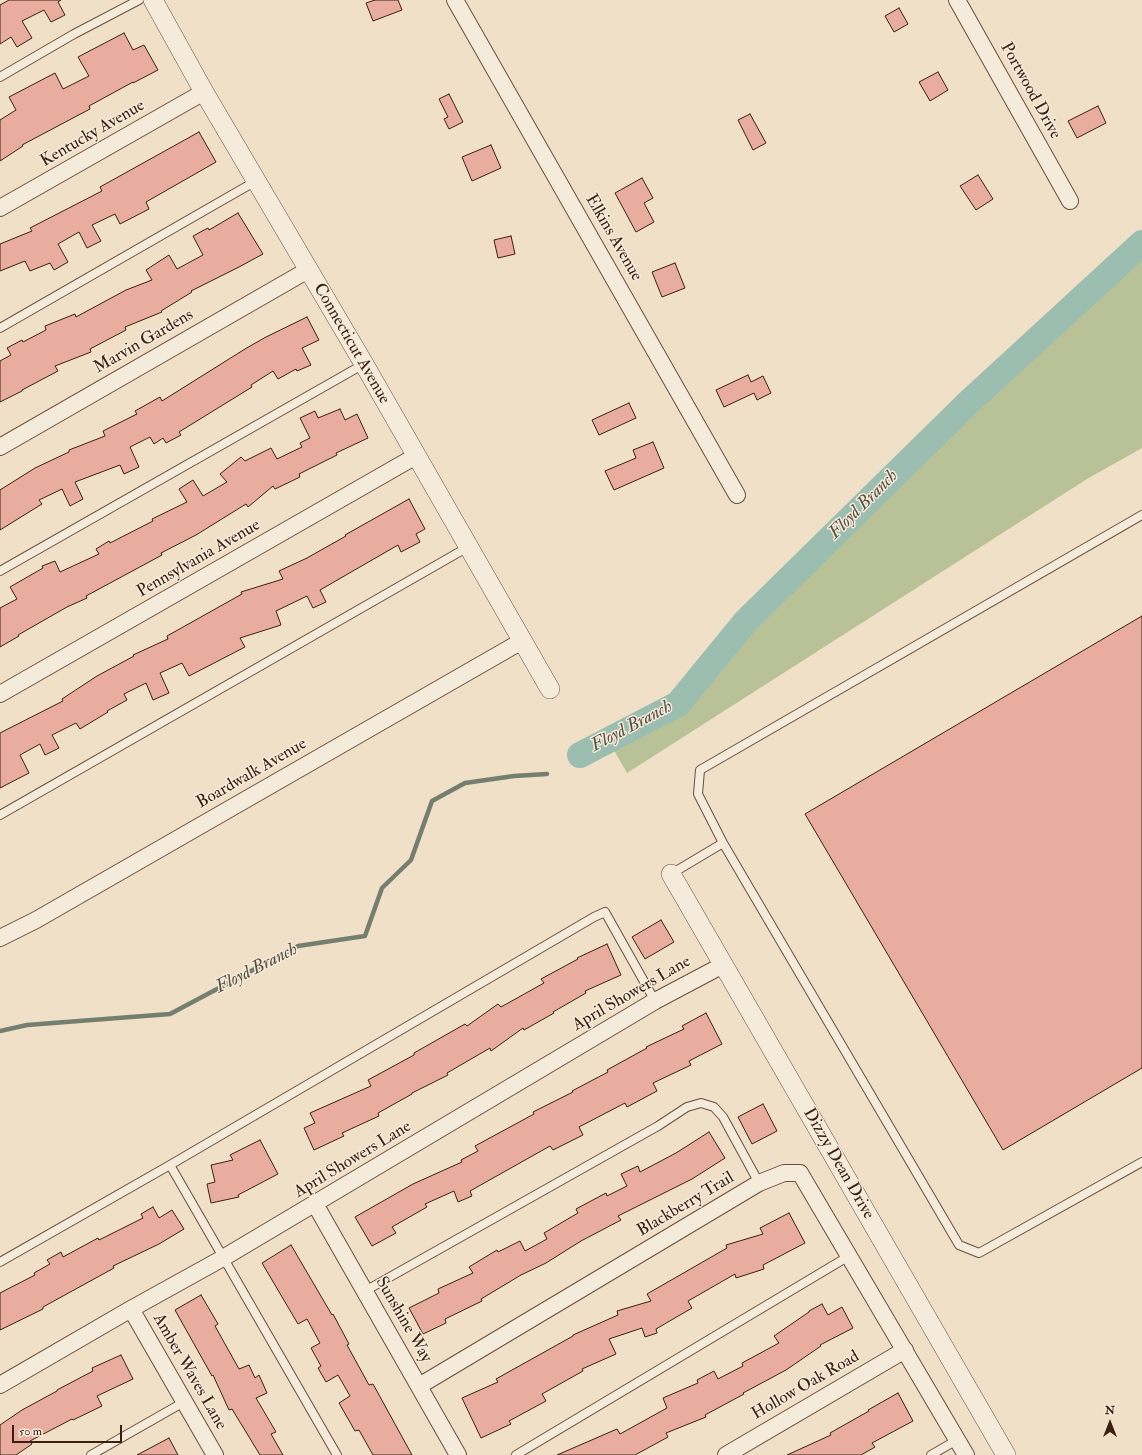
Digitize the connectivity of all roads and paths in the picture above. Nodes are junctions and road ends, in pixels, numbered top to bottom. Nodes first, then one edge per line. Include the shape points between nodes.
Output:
1 (139, 0) edge
2 (153, 0) edge
3 (455, 0) edge
4 (957, 0) edge
5 (0, 77) edge
6 (204, 92) junction
7 (256, 181) junction
8 (1070, 201) dead end
9 (0, 208) edge
10 (308, 270) junction
11 (0, 328) edge
12 (364, 364) junction
13 (0, 448) edge
14 (416, 456) junction
15 (737, 495) dead end
16 (1142, 515) edge
17 (468, 547) junction
18 (0, 571) edge
19 (522, 641) junction
20 (550, 689) dead end
21 (0, 694) edge
22 (0, 816) edge
23 (723, 843) junction
24 (671, 874) joint
25 (0, 938) edge
26 (723, 965) junction
27 (655, 1001) junction
28 (1142, 1162) edge
29 (170, 1165) junction
30 (759, 1183) junction
31 (315, 1204) junction
32 (849, 1256) junction
33 (223, 1258) junction
34 (0, 1262) edge
35 (365, 1292) junction
36 (131, 1308) junction
37 (904, 1350) junction
38 (0, 1385) edge
39 (419, 1386) junction
40 (184, 1402) junction
41 (957, 1440) junction
42 (91, 1455) edge
43 (215, 1455) edge
44 (337, 1455) edge
45 (458, 1455) edge
46 (516, 1455) edge
47 (726, 1455) edge
48 (931, 1455) edge
49 (966, 1455) edge
50 (1006, 1455) edge

1 - 5 lane
2 - 6 street, Connecticut Avenue
3 - 15 street, Elkins Avenue
4 - 8 street, Portwood Drive
6 - 7 street, Connecticut Avenue
6 - 9 street, Kentucky Avenue
7 - 10 street, Connecticut Avenue
7 - 11 lane
10 - 12 street, Connecticut Avenue
10 - 13 street, Marvin Gardens
12 - 14 street, Connecticut Avenue
12 - 18 lane
14 - 17 street, Connecticut Avenue
14 - 21 street, Pennsylvania Avenue
16 - 23 lane via 700,770 698,794
17 - 19 street, Connecticut Avenue
17 - 22 lane
19 - 20 street, Connecticut Avenue
19 - 25 street, Boardwalk Avenue via 36,920
23 - 24 lane
23 - 28 lane via 959,1246 979,1253
24 - 26 street, Dizzy Dean Drive
26 - 27 street, April Showers Lane
26 - 50 street, Dizzy Dean Drive
27 - 29 lane via 605,912
27 - 31 street, April Showers Lane
29 - 33 lane
29 - 34 lane
30 - 32 street, Blackberry Trail via 784,1173 800,1173
30 - 35 lane via 723,1118 714,1108 701,1103 687,1108
30 - 39 street, Blackberry Trail
31 - 33 street, April Showers Lane
31 - 35 street, Sunshine Way
32 - 37 street, Blackberry Trail
32 - 46 lane
33 - 36 street, April Showers Lane
33 - 44 lane
35 - 39 street, Sunshine Way
36 - 38 street, April Showers Lane
36 - 40 street, Amber Waves Lane
37 - 41 street, Blackberry Trail
37 - 47 street, Hollow Oak Road
39 - 45 street, Sunshine Way
40 - 42 lane
40 - 43 street, Amber Waves Lane
41 - 48 lane
41 - 49 street, Blackberry Trail

